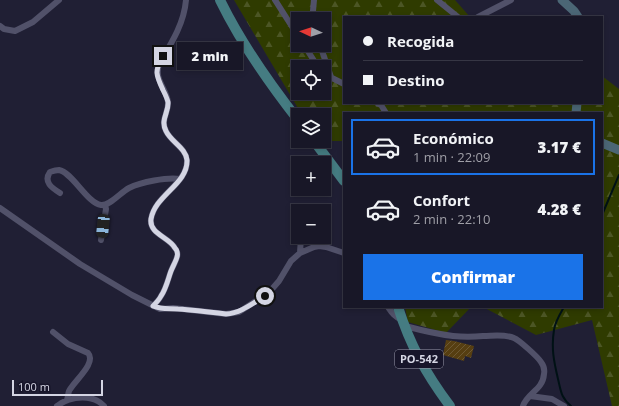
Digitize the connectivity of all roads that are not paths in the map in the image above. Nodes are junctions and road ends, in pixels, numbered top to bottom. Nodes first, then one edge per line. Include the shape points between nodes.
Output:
1 (59, 0) edge
2 (186, 0) edge
3 (220, 0) edge
4 (275, 0) edge
5 (314, 0) edge
6 (437, 0) edge
7 (511, 0) edge
8 (562, 0) edge
9 (313, 12) edge
10 (457, 16) edge
11 (480, 16) edge
12 (577, 16) edge
13 (291, 25) edge
14 (0, 26) edge
15 (331, 77) edge
16 (343, 83) edge
17 (379, 104) edge
18 (291, 110) edge
19 (385, 112) edge
20 (603, 144) edge
21 (319, 148) edge
22 (619, 150) edge
23 (180, 180) junction
24 (343, 180) edge
25 (60, 193) dead end
26 (105, 205) junction
27 (0, 208) edge
28 (101, 240) dead end
29 (301, 244) edge
30 (300, 253) junction
31 (343, 253) edge
32 (153, 306) junction
33 (389, 308) edge
34 (398, 308) edge
35 (403, 323) junction
36 (53, 332) dead end
37 (530, 396) junction
38 (67, 400) junction
39 (57, 406) edge
40 (104, 406) edge
41 (450, 406) edge
42 (524, 406) edge
43 (564, 406) edge

1 - 14 street via 33,22 15,31
2 - 23 street via 177,33 157,69 158,80 168,103 164,119 166,131 186,155 186,166
3 - 18 main road via 258,65
4 - 13 street
5 - 9 street
6 - 10 street
7 - 11 street
8 - 12 street
15 - 16 street
17 - 19 street
20 - 22 street
21 - 24 main road
23 - 26 street via 174,178 138,184
23 - 32 street via 157,205 151,220 153,229 176,248 177,256 161,297
25 - 26 street via 50,185 50,172 58,170 67,174 96,203
26 - 28 street
27 - 32 street via 80,264
29 - 30 street
30 - 31 street via 319,246
30 - 32 street via 265,296 239,312 226,314 160,309
33 - 35 street
34 - 35 main road, PO-542
35 - 37 street via 426,332 453,336 500,336 518,340 544,367 542,383
35 - 41 main road, PO-542 via 416,354
36 - 38 street via 68,344 90,355 89,364 69,390
37 - 42 street
37 - 43 street via 552,399
38 - 39 street
38 - 40 street via 90,398

